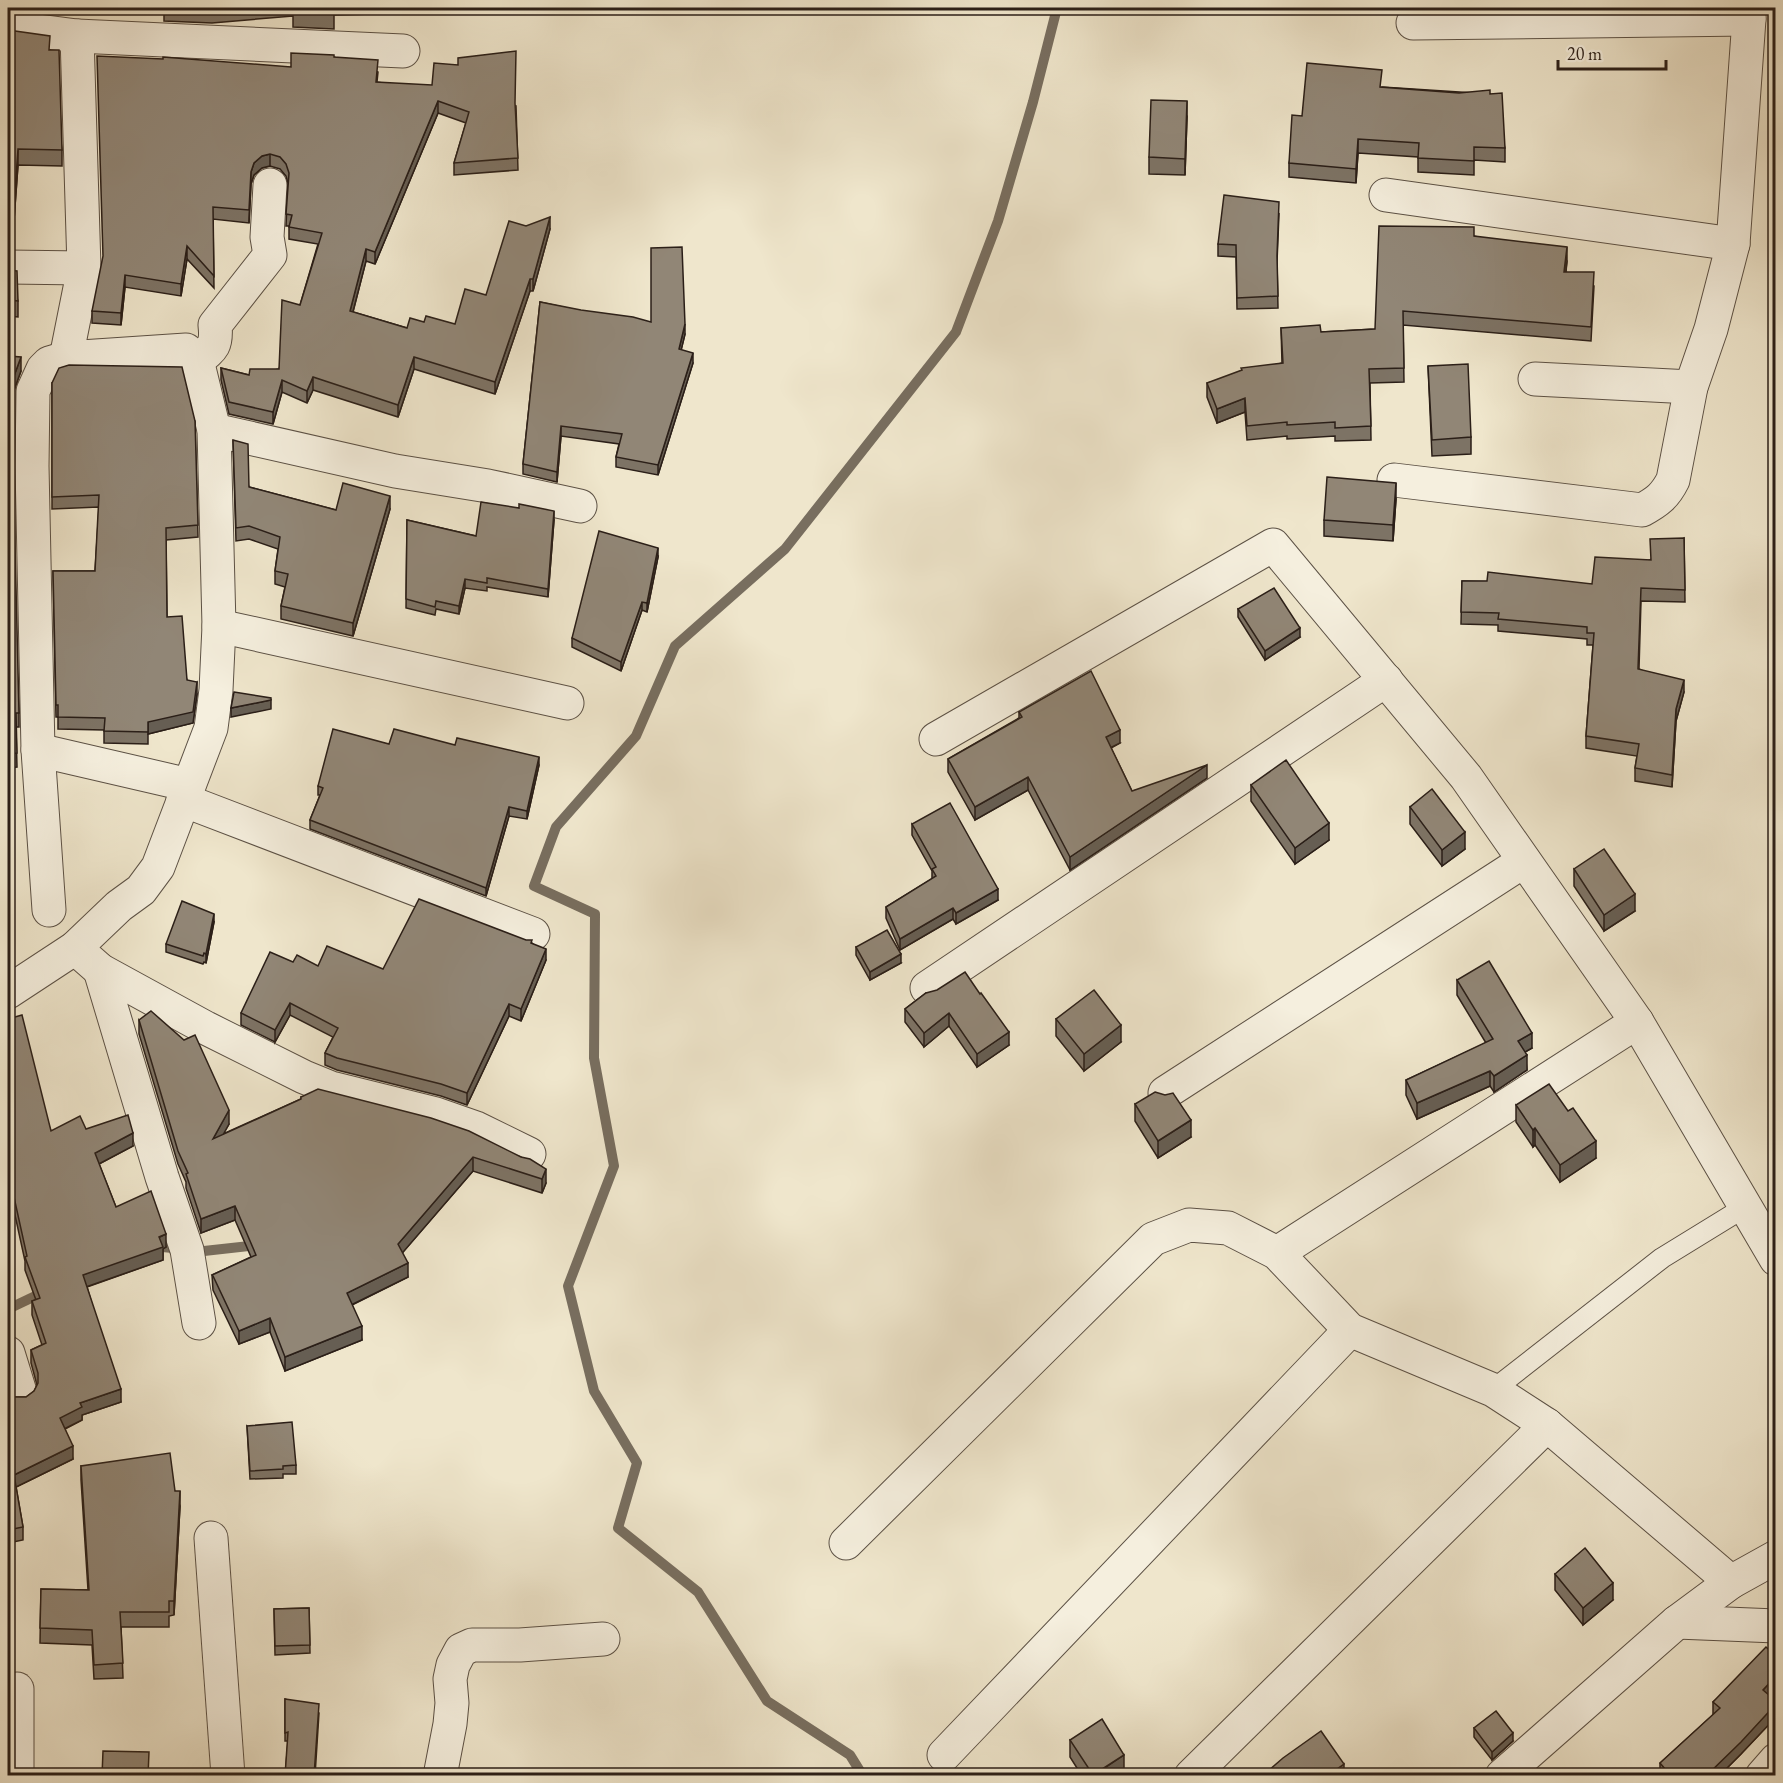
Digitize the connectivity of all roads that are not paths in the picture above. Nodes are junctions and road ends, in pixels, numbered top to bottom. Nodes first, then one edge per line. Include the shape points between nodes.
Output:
1 (1749, 13) edge
2 (1413, 22) dead end
3 (8, 27) edge
4 (78, 36) junction
5 (403, 51) dead end
6 (270, 185) dead end
7 (1386, 195) dead end
8 (1733, 244) junction
9 (8, 267) edge
10 (84, 268) junction
11 (66, 358) junction
12 (197, 360) junction
13 (1534, 379) dead end
14 (1691, 387) junction
15 (214, 430) junction
16 (1394, 480) edge
17 (580, 506) dead end
18 (219, 626) junction
19 (1386, 680) junction
20 (567, 704) dead end
21 (936, 739) dead end
22 (38, 750) junction
23 (186, 792) junction
24 (1524, 861) junction
25 (49, 910) dead end
26 (534, 934) dead end
27 (75, 948) junction
28 (100, 970) junction
29 (927, 988) dead end
30 (8, 992) edge
31 (1637, 1022) junction
32 (1165, 1093) edge
33 (529, 1154) dead end
34 (1745, 1207) junction
35 (1277, 1252) junction
36 (1776, 1259) edge
37 (199, 1323) dead end
38 (1350, 1330) junction
39 (8, 1353) edge
40 (1493, 1390) junction
41 (20, 1392) dead end
42 (1548, 1425) junction
43 (211, 1538) dead end
44 (846, 1543) dead end
45 (1776, 1557) edge
46 (1731, 1582) junction
47 (1677, 1622) junction
48 (1776, 1626) edge
49 (603, 1639) dead end
50 (17, 1689) dead end
51 (944, 1755) dead end
52 (1776, 1760) edge
53 (17, 1776) edge
54 (228, 1776) edge
55 (440, 1776) edge
56 (1191, 1776) edge
57 (1502, 1776) edge
58 (1762, 1776) edge

1 - 2 street
1 - 8 street
3 - 4 street
4 - 5 street
4 - 10 street
6 - 12 street via 270,255 215,325 213,348
7 - 8 street
8 - 14 street
9 - 10 street
10 - 11 street
11 - 12 street via 186,350
11 - 22 street via 43,369 33,392
12 - 15 street
13 - 14 street
14 - 16 street via 1673,480 1659,501 1642,510
15 - 17 street via 395,471
15 - 18 street
18 - 20 street
18 - 23 street via 211,728
19 - 21 street via 1273,545
19 - 24 street via 1466,777
19 - 29 street
22 - 23 street
22 - 25 street
23 - 26 street
23 - 27 street via 150,879
24 - 31 street
24 - 32 street
27 - 28 street
27 - 30 street
28 - 33 street via 304,1077 331,1088 436,1114
28 - 37 street via 187,1250
31 - 34 street
31 - 35 street
34 - 36 street
34 - 40 lane via 1662,1258
35 - 38 street
35 - 44 street via 1228,1228 1189,1225 1153,1239
38 - 40 street
38 - 51 street
39 - 41 street
40 - 42 street
42 - 46 street
42 - 56 street
43 - 54 street
45 - 46 street
46 - 47 street
47 - 48 street
47 - 57 street
49 - 55 street via 472,1645 462,1650 450,1679 450,1724
50 - 53 street
52 - 58 street

